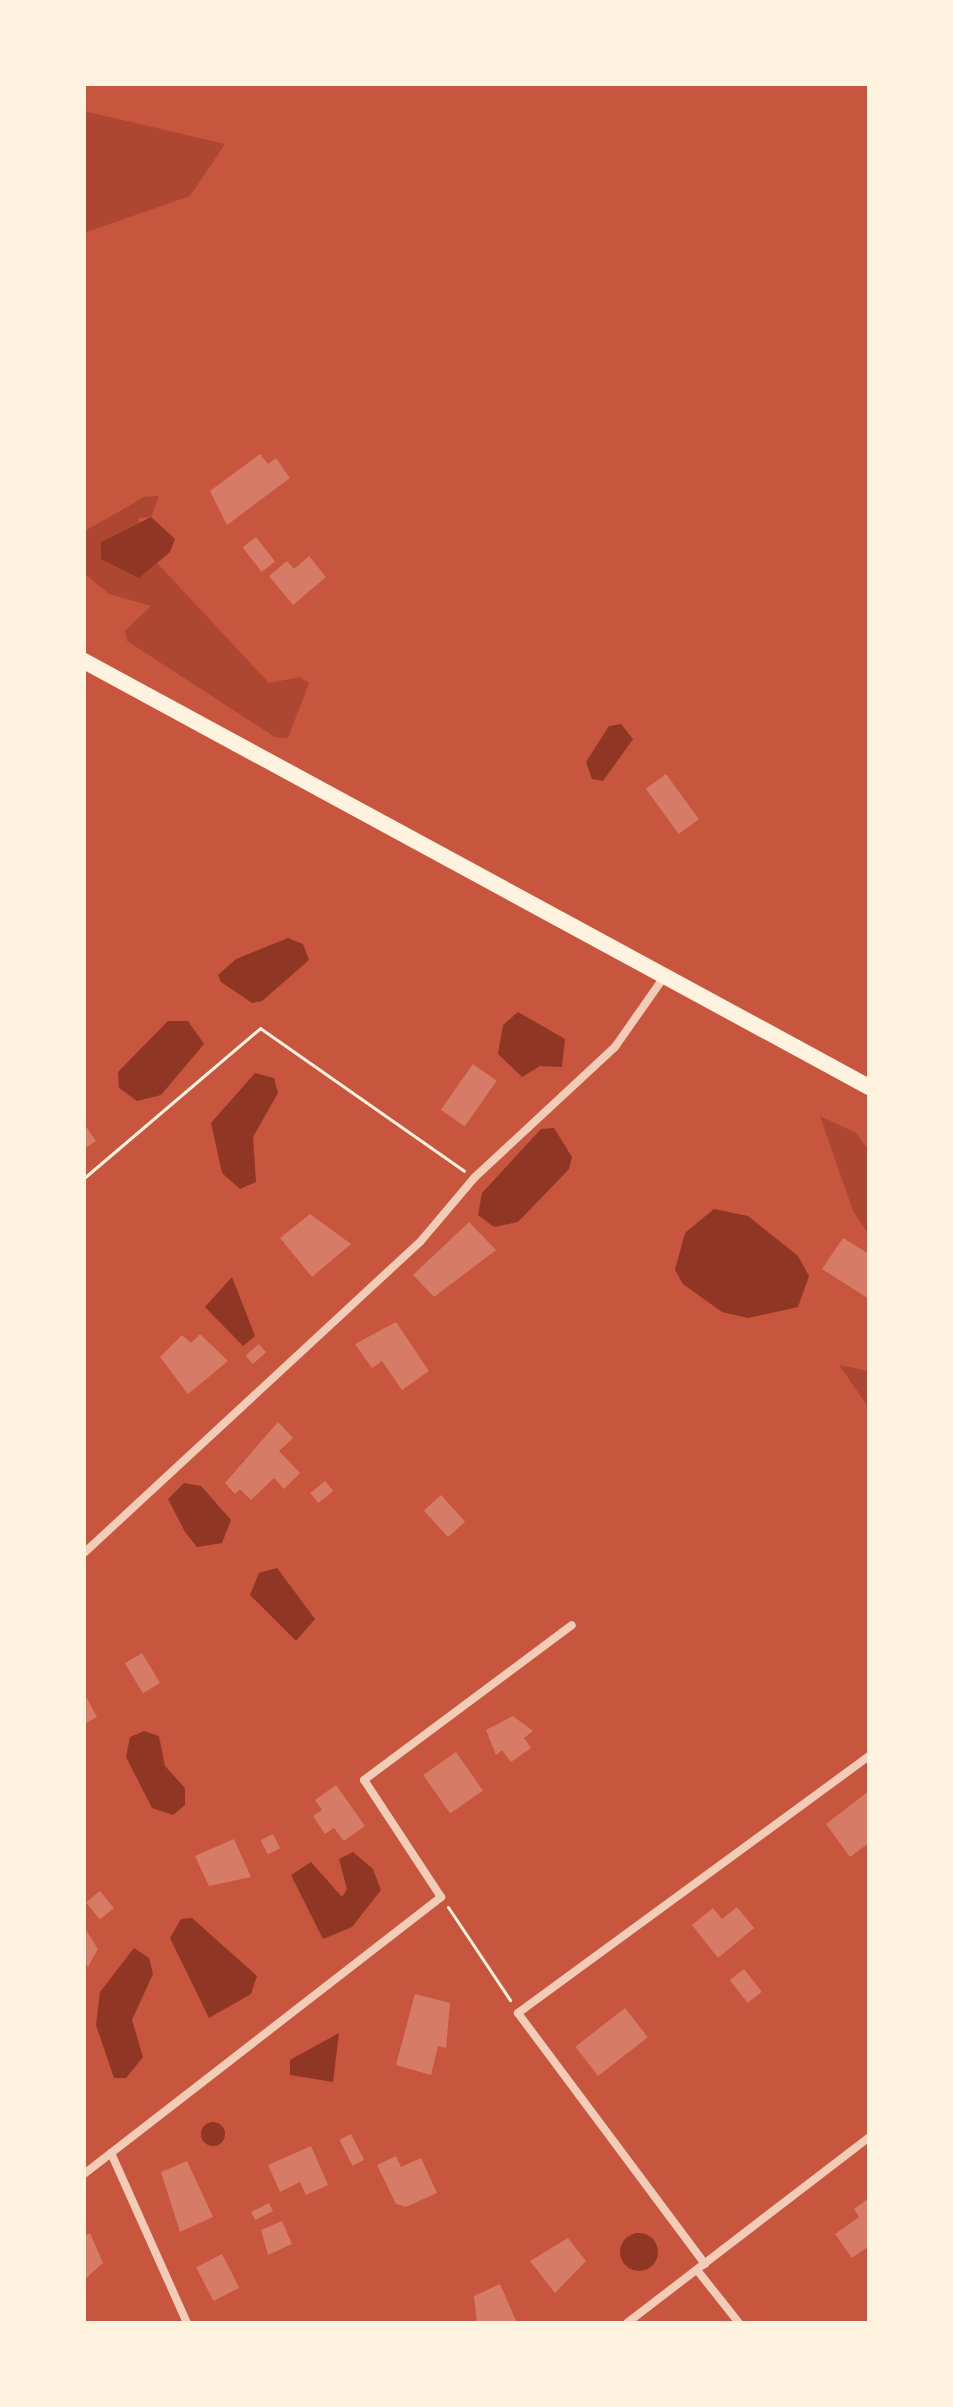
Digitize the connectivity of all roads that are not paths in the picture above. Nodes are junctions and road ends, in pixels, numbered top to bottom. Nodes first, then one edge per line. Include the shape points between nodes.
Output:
1 (84, 661) edge
2 (664, 977) junction
3 (869, 1087) edge
4 (84, 1553) edge
5 (572, 1625) dead end
6 (869, 1756) edge
7 (869, 2137) edge
8 (111, 2153) junction
9 (84, 2174) edge
10 (701, 2267) junction
11 (187, 2323) edge
12 (627, 2323) edge
13 (739, 2323) edge

1 - 2 main road
2 - 3 main road
2 - 4 street via 615,1047 474,1178 420,1242
5 - 8 street via 364,1780 441,1897
6 - 10 street via 518,2013
7 - 10 street
8 - 9 street
8 - 11 street
10 - 12 street
10 - 13 street

